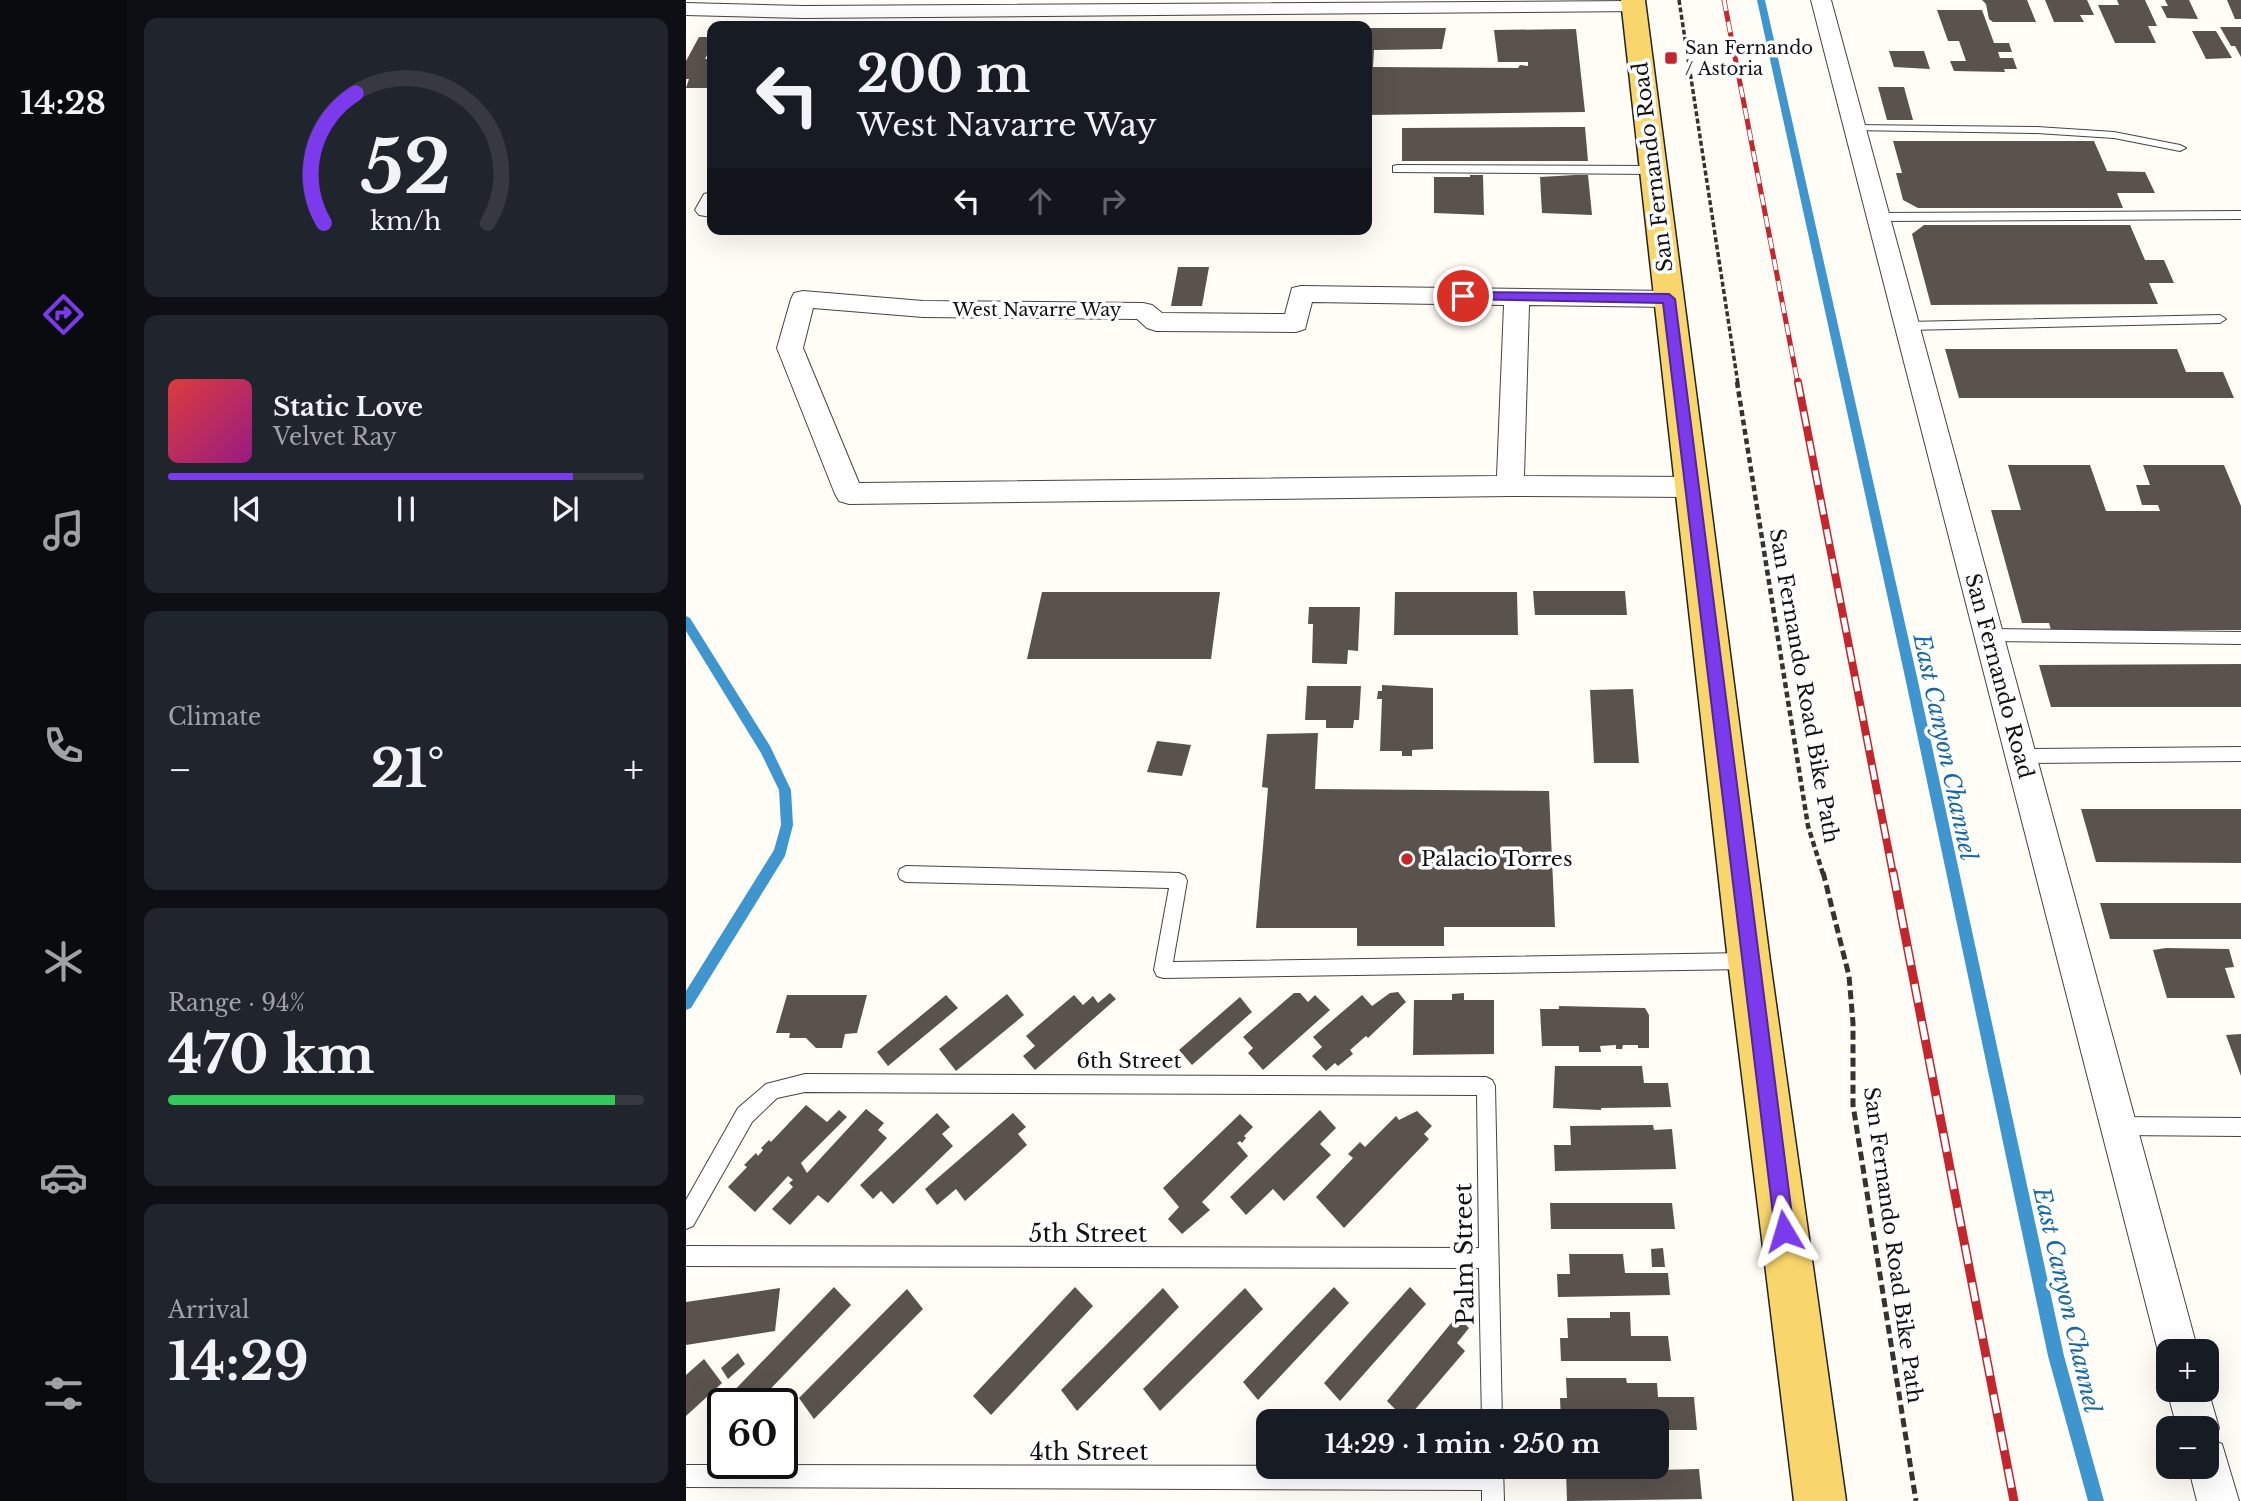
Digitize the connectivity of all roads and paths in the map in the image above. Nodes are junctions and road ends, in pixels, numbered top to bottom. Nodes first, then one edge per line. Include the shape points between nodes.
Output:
1 (1679, 0) edge
2 (1821, 0) edge
3 (1453, 4) edge
4 (1633, 4) edge
5 (686, 9) edge
6 (800, 19) edge
7 (1855, 128) junction
8 (2180, 148) dead end
9 (1398, 169) dead end
10 (1654, 170) junction
11 (2241, 215) edge
12 (1880, 217) junction
13 (1517, 297) junction
14 (1669, 299) junction
15 (2220, 319) dead end
16 (1907, 326) junction
17 (1510, 486) junction
18 (1692, 487) junction
19 (1988, 635) junction
20 (2241, 638) edge
21 (2241, 754) edge
22 (2020, 756) junction
23 (906, 874) dead end
24 (1749, 961) junction
25 (1486, 1086) joint
26 (2118, 1126) junction
27 (2241, 1126) edge
28 (686, 1219) edge
29 (686, 1256) edge
30 (1491, 1258) junction
31 (2175, 1339) edge
32 (1492, 1409) edge
33 (1256, 1474) edge
34 (686, 1476) edge
35 (1492, 1479) edge
36 (2212, 1479) edge
37 (1493, 1501) edge
38 (1820, 1501) edge
39 (1916, 1501) edge
40 (2218, 1501) edge

1 - 39 path, San Fernando Road Bike Path via 1808,827 1849,975 1853,1105
2 - 7 street, San Fernando Road
3 - 4 street
3 - 6 street
4 - 10 main road, San Fernando Road
5 - 6 street
7 - 8 lane via 2037,130 2114,135
7 - 12 street, San Fernando Road
9 - 10 lane
10 - 14 main road, San Fernando Road
11 - 12 lane
12 - 16 street, San Fernando Road
13 - 14 street, West Navarre Way
13 - 17 street
13 - 17 street, West Navarre Way via 1301,294 1296,323 1156,322 1143,311 923,309 803,299 790,348 849,494
14 - 18 main road, San Fernando Road
15 - 16 lane
16 - 19 street, San Fernando Road
17 - 18 street
18 - 24 main road, San Fernando Road
19 - 20 lane
19 - 22 street, San Fernando Road
21 - 22 lane
22 - 26 street, San Fernando Road
23 - 24 lane via 1179,881 1163,970
24 - 38 main road, San Fernando Road
25 - 28 lane, 6th Street via 805,1083 772,1090 746,1115
25 - 30 lane, Palm Street
26 - 27 lane
26 - 31 street, San Fernando Road
29 - 30 lane, 5th Street
30 - 32 lane, Palm Street
33 - 34 lane, 4th Street
35 - 37 lane
36 - 40 street

